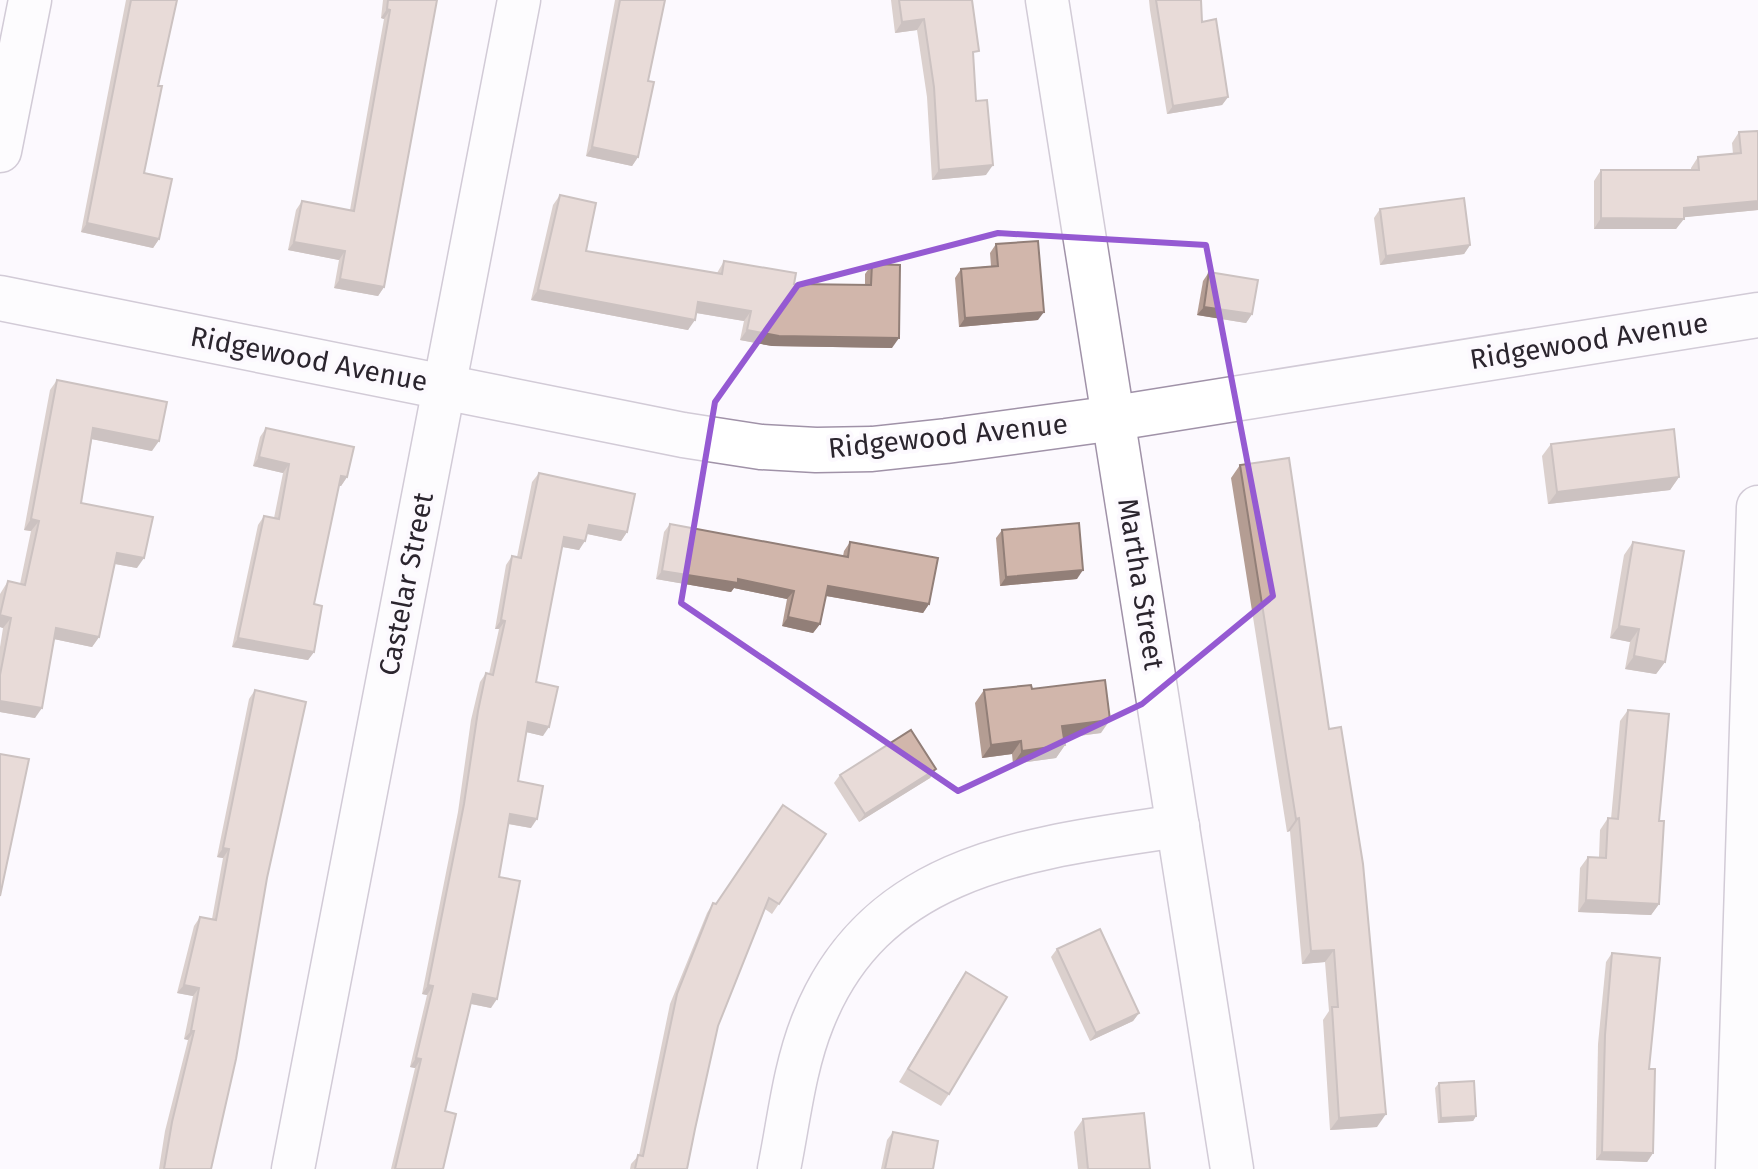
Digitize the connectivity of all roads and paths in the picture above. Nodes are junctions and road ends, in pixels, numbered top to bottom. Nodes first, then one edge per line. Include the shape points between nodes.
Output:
1 (30, 0) edge
2 (519, 0) edge
3 (1047, 0) edge
4 (0, 151) edge
5 (0, 298) edge
6 (1758, 315) edge
7 (444, 386) junction
8 (1115, 418) junction
9 (1758, 507) edge
10 (1178, 826) junction
11 (293, 1169) edge
12 (779, 1169) edge
13 (1232, 1169) edge
14 (1737, 1169) edge

1 - 4 street
2 - 7 street, Castelar Street
3 - 8 street, Martha Street
5 - 7 main road, Ridgewood Avenue
6 - 8 main road, Ridgewood Avenue
7 - 8 main road, Ridgewood Avenue via 683,435 816,450 872,449
7 - 11 street, Castelar Street
8 - 10 street, Martha Street
9 - 14 street
10 - 12 street via 1032,848 994,859 949,878 881,925 842,969 813,1019
10 - 13 street, Martha Street

